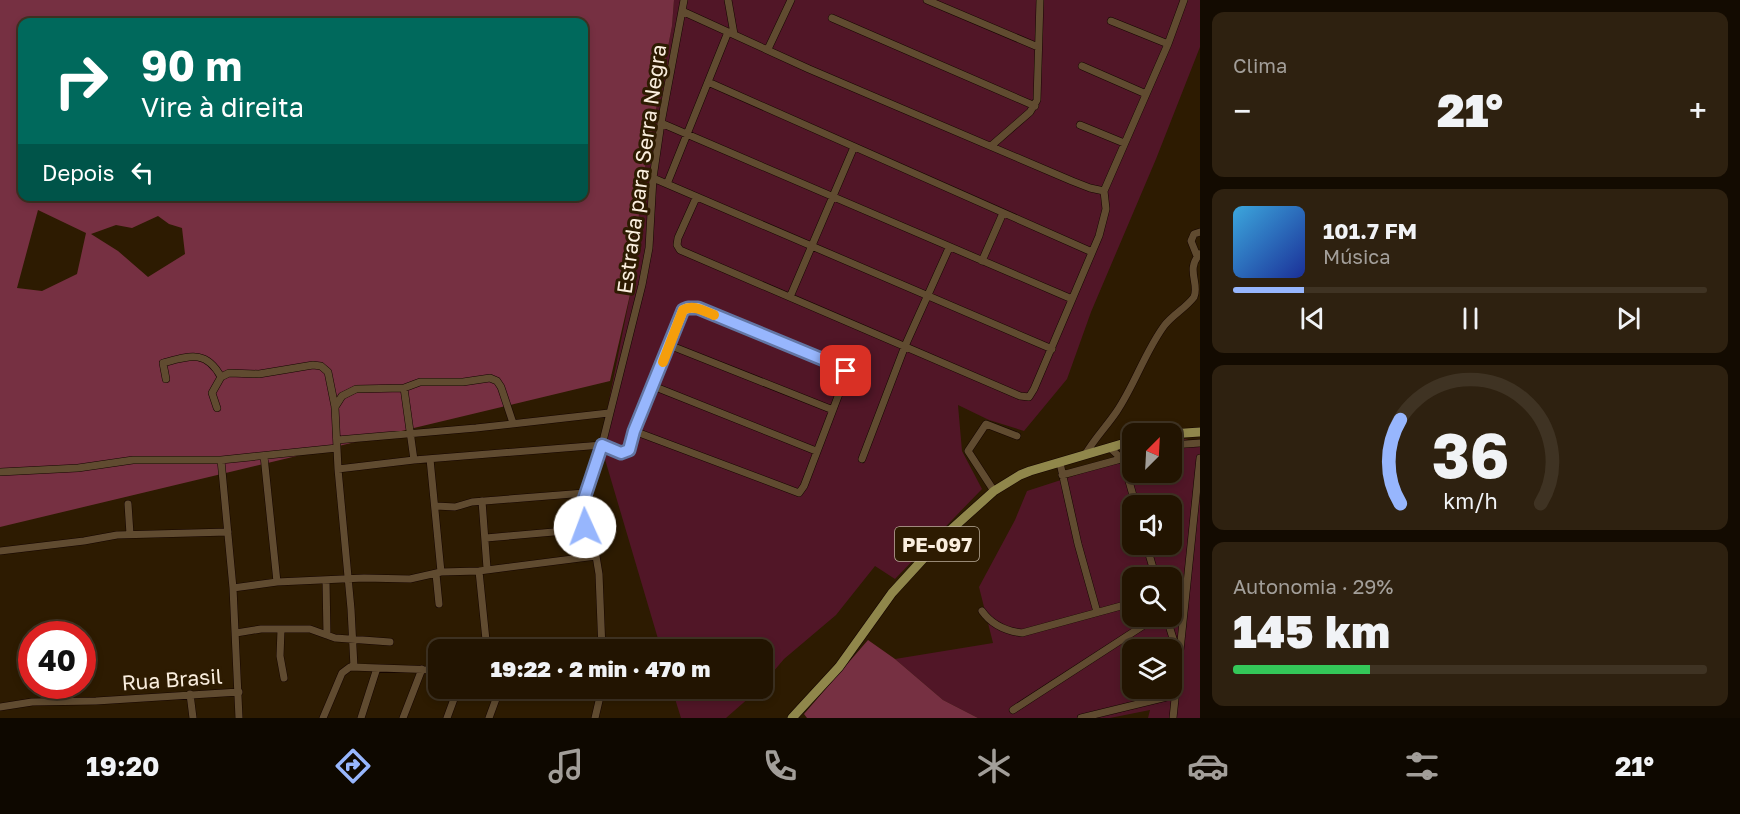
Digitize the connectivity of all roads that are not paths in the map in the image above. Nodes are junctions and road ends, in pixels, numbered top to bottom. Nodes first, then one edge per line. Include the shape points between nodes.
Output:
1 (684, 0) edge
2 (728, 0) edge
3 (791, 0) edge
4 (927, 0) edge
5 (1040, 0) edge
6 (1184, 0) edge
7 (682, 11) junction
8 (832, 18) dead end
9 (1111, 21) dead end
10 (731, 33) junction
11 (1168, 44) junction
12 (1038, 47) junction
13 (768, 49) junction
14 (1082, 66) dead end
15 (708, 82) junction
16 (1146, 94) junction
17 (1035, 106) junction
18 (661, 123) junction
19 (1080, 125) dead end
20 (687, 134) junction
21 (1124, 143) junction
22 (992, 146) junction
23 (854, 147) junction
24 (653, 178) junction
25 (667, 184) junction
26 (1104, 190) junction
27 (831, 197) junction
28 (696, 198) junction
29 (1003, 213) junction
30 (1200, 232) edge
31 (810, 247) junction
32 (949, 248) junction
33 (1092, 252) junction
34 (1199, 255) edge
35 (982, 261) junction
36 (790, 297) junction
37 (927, 297) junction
38 (1072, 299) junction
39 (669, 345) junction
40 (905, 346) junction
41 (1052, 349) junction
42 (221, 377) junction
43 (166, 379) dead end
44 (653, 386) junction
45 (404, 388) junction
46 (335, 407) junction
47 (217, 408) dead end
48 (833, 410) junction
49 (609, 413) junction
50 (513, 423) junction
51 (634, 431) junction
52 (1200, 432) edge
53 (1182, 433) edge
54 (411, 434) junction
55 (1017, 436) dead end
56 (338, 440) junction
57 (1122, 444) edge
58 (1200, 444) edge
59 (602, 445) junction
60 (1182, 445) edge
61 (337, 448) junction
62 (1110, 448) junction
63 (816, 451) junction
64 (1085, 455) junction
65 (264, 456) junction
66 (1200, 458) edge
67 (430, 459) junction
68 (862, 459) dead end
69 (1122, 459) edge
70 (221, 460) junction
71 (414, 460) junction
72 (1122, 460) edge
73 (1060, 463) junction
74 (338, 469) junction
75 (0, 472) edge
76 (1062, 475) junction
77 (994, 491) junction
78 (585, 493) junction
79 (482, 501) junction
80 (128, 504) dead end
81 (435, 506) junction
82 (585, 527) junction
83 (228, 532) junction
84 (130, 534) junction
85 (486, 538) junction
86 (0, 551) edge
87 (596, 556) junction
88 (487, 568) junction
89 (479, 571) junction
90 (438, 573) junction
91 (349, 579) junction
92 (326, 580) junction
93 (277, 582) junction
94 (233, 588) junction
95 (1186, 588) junction
96 (1182, 589) edge
97 (439, 604) dead end
98 (1122, 606) edge
99 (982, 611) dead end
100 (1097, 612) junction
101 (327, 617) junction
102 (1141, 627) edge
103 (281, 630) junction
104 (315, 630) junction
105 (236, 633) junction
106 (327, 635) junction
107 (486, 639) edge
108 (602, 639) edge
109 (1180, 639) edge
110 (352, 640) junction
111 (390, 642) dead end
112 (354, 667) junction
113 (377, 668) junction
114 (422, 669) junction
115 (428, 669) edge
116 (284, 678) dead end
117 (239, 692) junction
118 (190, 694) junction
119 (454, 699) edge
120 (496, 699) edge
121 (599, 699) edge
122 (1159, 699) edge
123 (1175, 699) edge
124 (0, 707) edge
125 (1013, 710) dead end
126 (193, 718) edge
127 (239, 718) edge
128 (323, 718) edge
129 (360, 718) edge
130 (403, 718) edge
131 (447, 718) edge
132 (489, 718) edge
133 (595, 718) edge
134 (792, 718) edge
135 (1081, 718) edge
136 (1173, 718) edge

1 - 7 street, Estrada para Serra Negra
2 - 10 street
3 - 13 street
4 - 12 street
5 - 12 street
6 - 11 street
7 - 10 street
7 - 18 street, Estrada para Serra Negra
8 - 17 street
9 - 11 street
10 - 13 street
10 - 15 street
11 - 16 street
12 - 17 street
13 - 22 street
14 - 16 street
15 - 20 street
15 - 23 street
16 - 21 street
17 - 22 street
18 - 20 street
18 - 24 street, Estrada para Serra Negra
19 - 21 street
20 - 25 street
20 - 27 street
21 - 26 street
22 - 26 street
23 - 27 street
23 - 29 street
24 - 25 street
24 - 49 street, Estrada para Serra Negra via 649,248
25 - 28 street
26 - 33 street via 1106,209
27 - 31 street
27 - 32 street
28 - 31 street
28 - 36 street via 678,238 678,248
29 - 33 street
29 - 35 street
30 - 34 street via 1191,241
31 - 36 street
31 - 37 street
32 - 35 street
32 - 37 street
33 - 38 street
34 - 64 street via 1192,269 1194,296 1164,326 1117,411
35 - 38 street
36 - 40 street
37 - 40 street
37 - 41 street
38 - 41 street
39 - 44 street
39 - 48 street
39 - 48 street via 683,310 698,308 844,369 846,374
40 - 41 street via 1026,398 1032,395
40 - 68 street
42 - 43 street via 213,364 199,357 163,363
42 - 46 street via 229,373 259,374 321,366 328,372
42 - 47 street via 212,393
44 - 51 street
44 - 63 street
45 - 46 street via 351,390
45 - 50 street via 420,382 495,379
45 - 54 street
46 - 56 street
48 - 63 street
49 - 50 street
49 - 59 street, Estrada para Serra Negra
50 - 54 street
51 - 59 street via 627,453
51 - 63 street via 795,493 804,486
52 - 53 main road
54 - 56 street
54 - 71 street
55 - 77 street via 987,424 968,451
56 - 61 street
57 - 62 main road, PE-097
58 - 60 street
59 - 67 street
59 - 78 street, Estrada para Serra Negra
61 - 65 street
61 - 74 street
62 - 64 main road, PE-097
62 - 69 street
64 - 73 main road, PE-097
65 - 70 street
65 - 93 street
66 - 95 street
67 - 71 street
67 - 81 street
70 - 75 street via 119,461 78,468
70 - 83 street
71 - 74 street
72 - 76 street
73 - 76 street
73 - 77 main road, PE-097 via 1020,475
74 - 91 street
76 - 100 street
77 - 134 main road, PE-097 via 910,572 839,667
78 - 79 street
78 - 82 street, Estrada para Serra Negra
79 - 81 street via 455,507
79 - 85 street
80 - 84 street
81 - 90 street
82 - 85 street
82 - 87 street, Estrada para Serra Negra
83 - 84 street
83 - 94 street
84 - 86 street
85 - 88 street
87 - 88 street
87 - 108 street, Estrada para Serra Negra
88 - 89 street
89 - 90 street
89 - 107 street
90 - 91 street via 395,580
90 - 97 street
91 - 92 street
91 - 110 street
92 - 93 street
92 - 101 street
93 - 94 street
94 - 105 street
95 - 96 street
95 - 109 street
98 - 100 street
99 - 100 street via 1004,629 1022,633
101 - 104 street
101 - 106 street
102 - 125 street
103 - 104 street
103 - 105 street
103 - 116 street
104 - 106 street
105 - 117 street
106 - 110 street
110 - 111 street
110 - 112 street
112 - 113 street
112 - 128 street via 342,673
113 - 114 street
113 - 129 street
114 - 115 street
114 - 130 street
117 - 118 street, Rua Brasil
117 - 127 street
118 - 124 street, Rua Brasil
118 - 126 street
119 - 131 street
120 - 132 street
121 - 133 street
122 - 135 street
123 - 136 street

